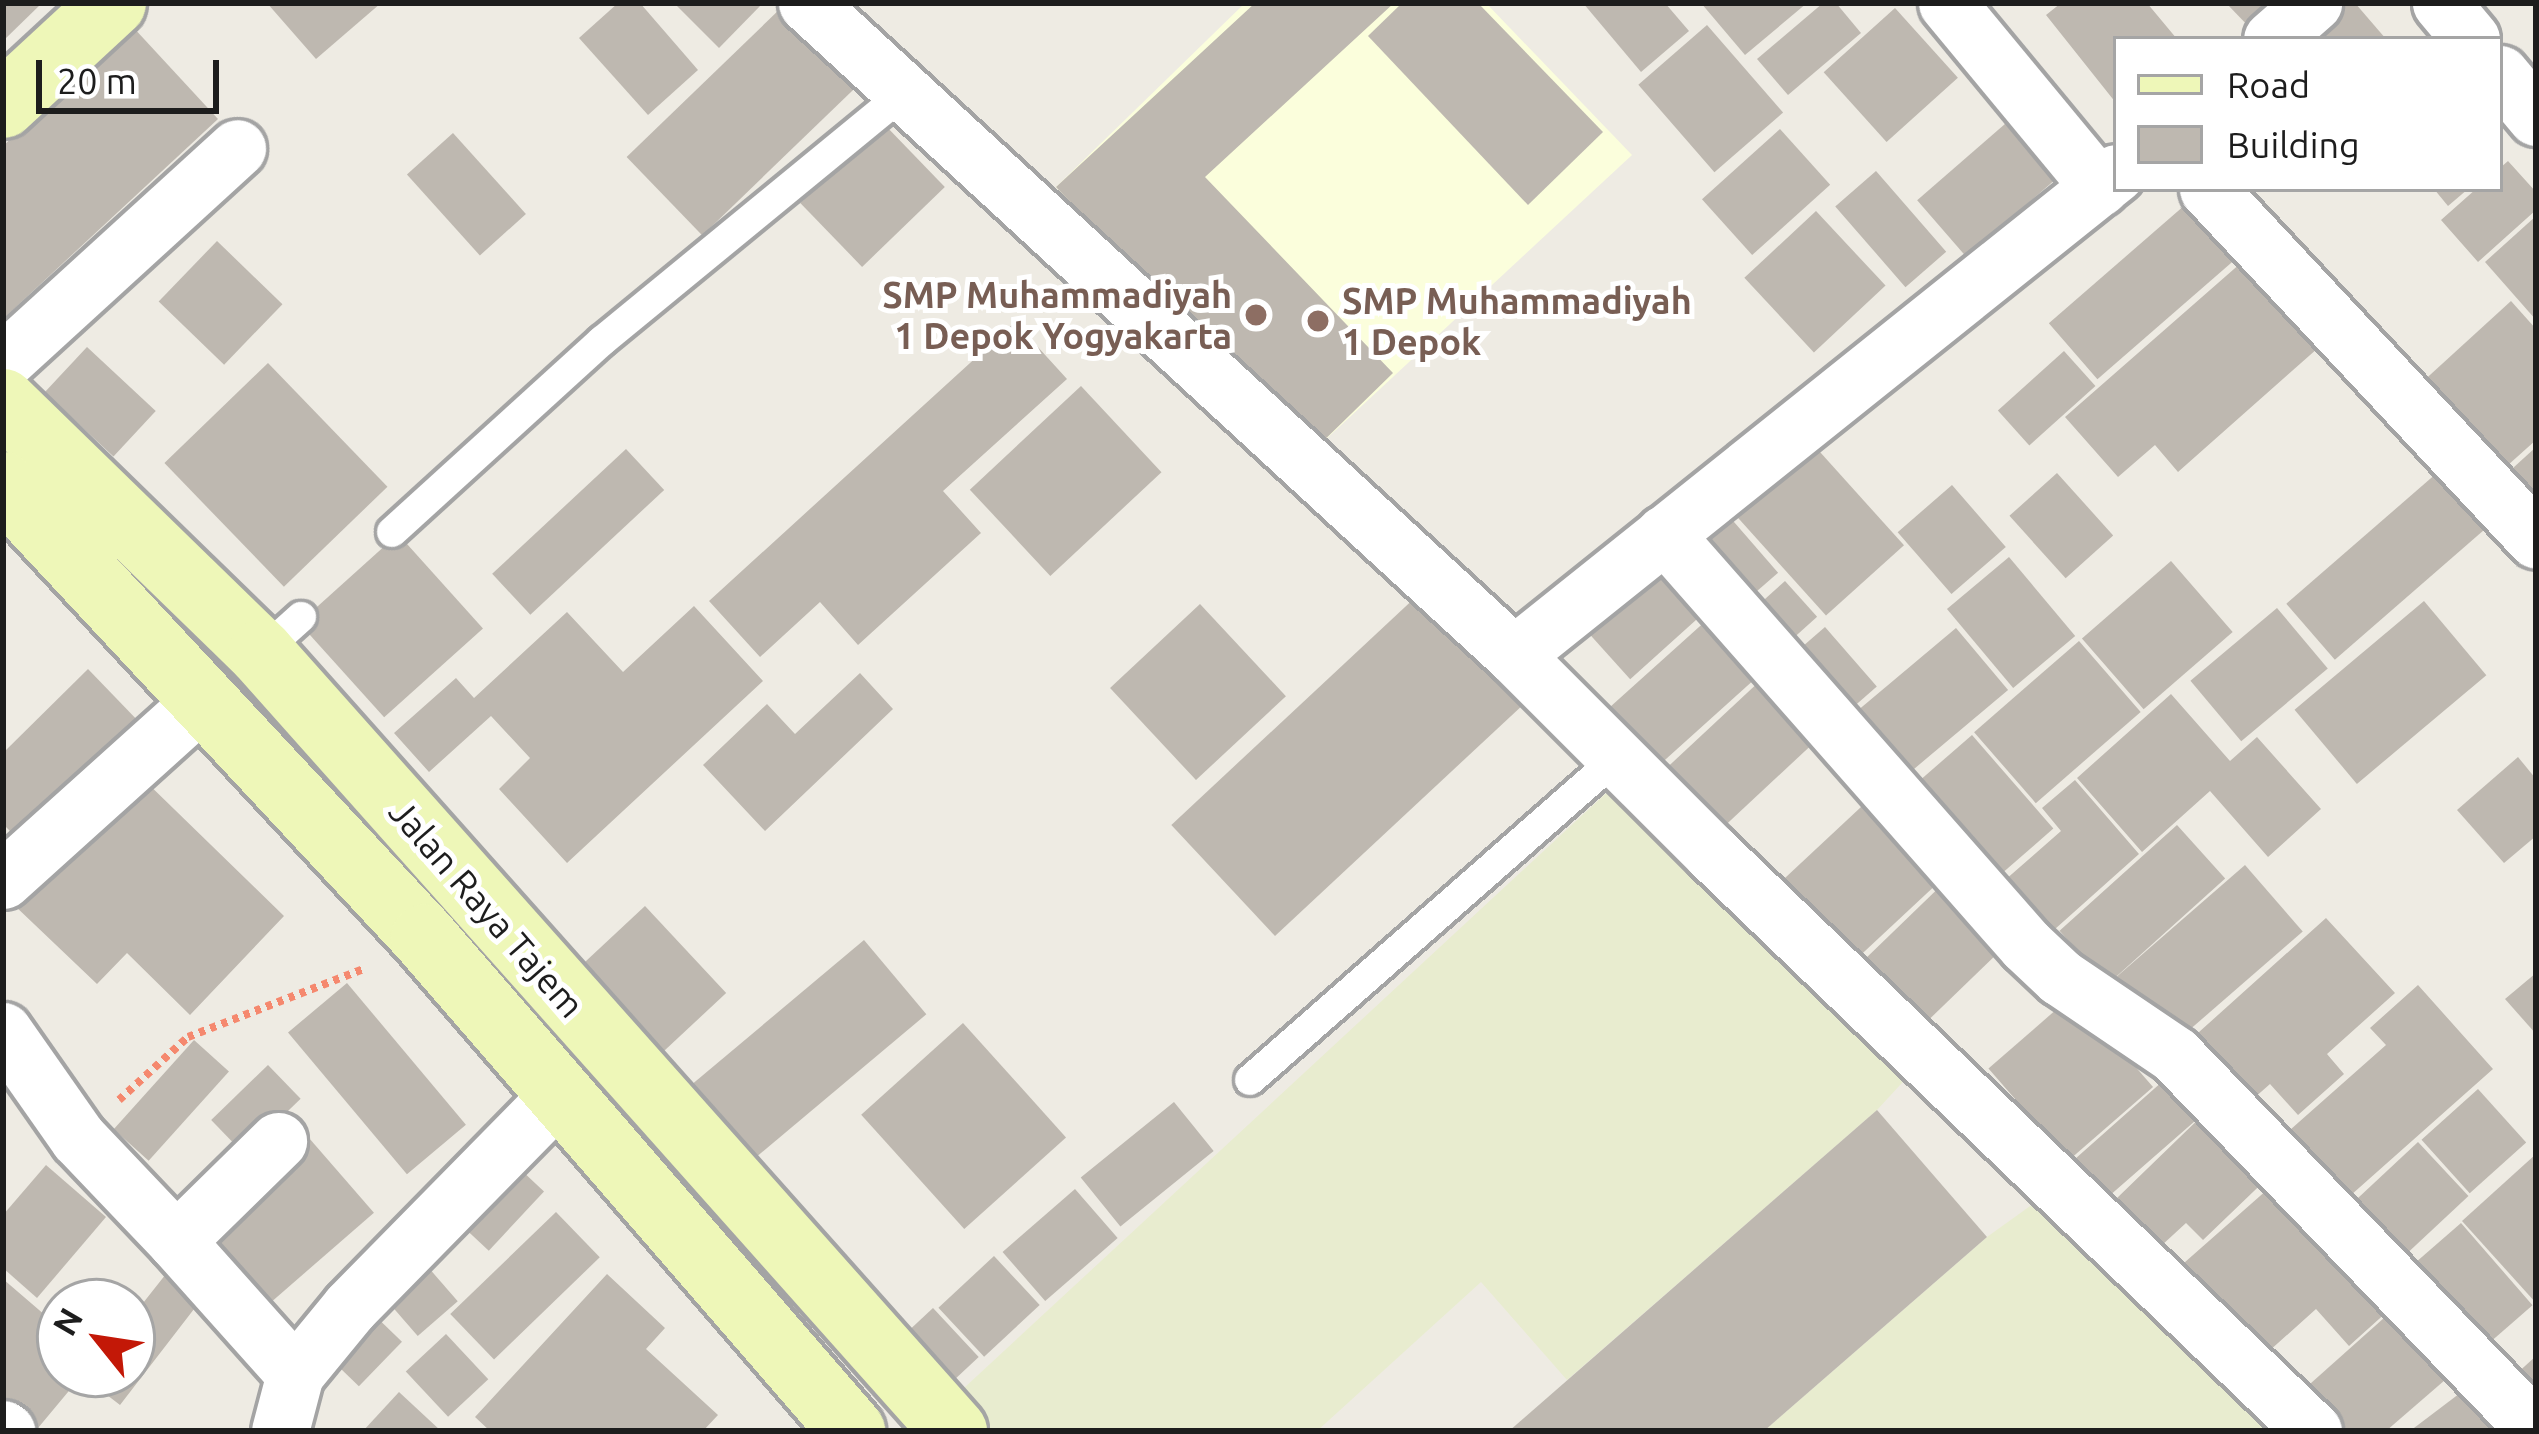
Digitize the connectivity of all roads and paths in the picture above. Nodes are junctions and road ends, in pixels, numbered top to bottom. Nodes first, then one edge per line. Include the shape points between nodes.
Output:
1 (113, 3) edge
2 (807, 3) edge
3 (1947, 3) edge
4 (2313, 3) edge
5 (2441, 3) edge
6 (2275, 36) edge
7 (2468, 36) edge
8 (2503, 78) edge
9 (904, 93) junction
10 (3, 105) edge
11 (2536, 117) edge
12 (237, 148) dead end
13 (2108, 180) edge
14 (2211, 192) edge
15 (3, 362) edge
16 (3, 401) edge
17 (3, 485) edge
18 (392, 532) dead end
19 (1664, 534) junction
20 (2536, 539) edge
21 (1514, 655) junction
22 (205, 698) junction
23 (1617, 758) junction
24 (3, 880) edge
25 (424, 937) junction
26 (3, 1031) edge
27 (1250, 1080) dead end
28 (560, 1093) junction
29 (78, 1138) junction
30 (278, 1141) dead end
31 (176, 1241) junction
32 (295, 1374) junction
33 (2536, 1430) edge
34 (280, 1431) edge
35 (852, 1431) edge
36 (953, 1431) edge
37 (2313, 1431) edge

1 - 10 main road
2 - 9 street
3 - 13 street
4 - 6 street
5 - 7 street
8 - 11 street
9 - 18 lane via 602,341
9 - 21 street
12 - 15 street
13 - 19 street
14 - 20 street
16 - 36 main road, Jalan Raya Tajem via 281,635
17 - 22 main road, Jalan Raya Tajem
19 - 21 street
19 - 33 street via 2026,945 2175,1054
21 - 23 street
22 - 24 street
22 - 25 main road, Jalan Raya Tajem
23 - 27 lane
23 - 37 street
25 - 28 main road, Jalan Raya Tajem
25 - 29 path via 333,985 188,1037
26 - 29 street
28 - 32 street via 421,1231
28 - 35 main road, Jalan Raya Tajem
29 - 31 street
30 - 31 street
31 - 32 street
32 - 34 street

